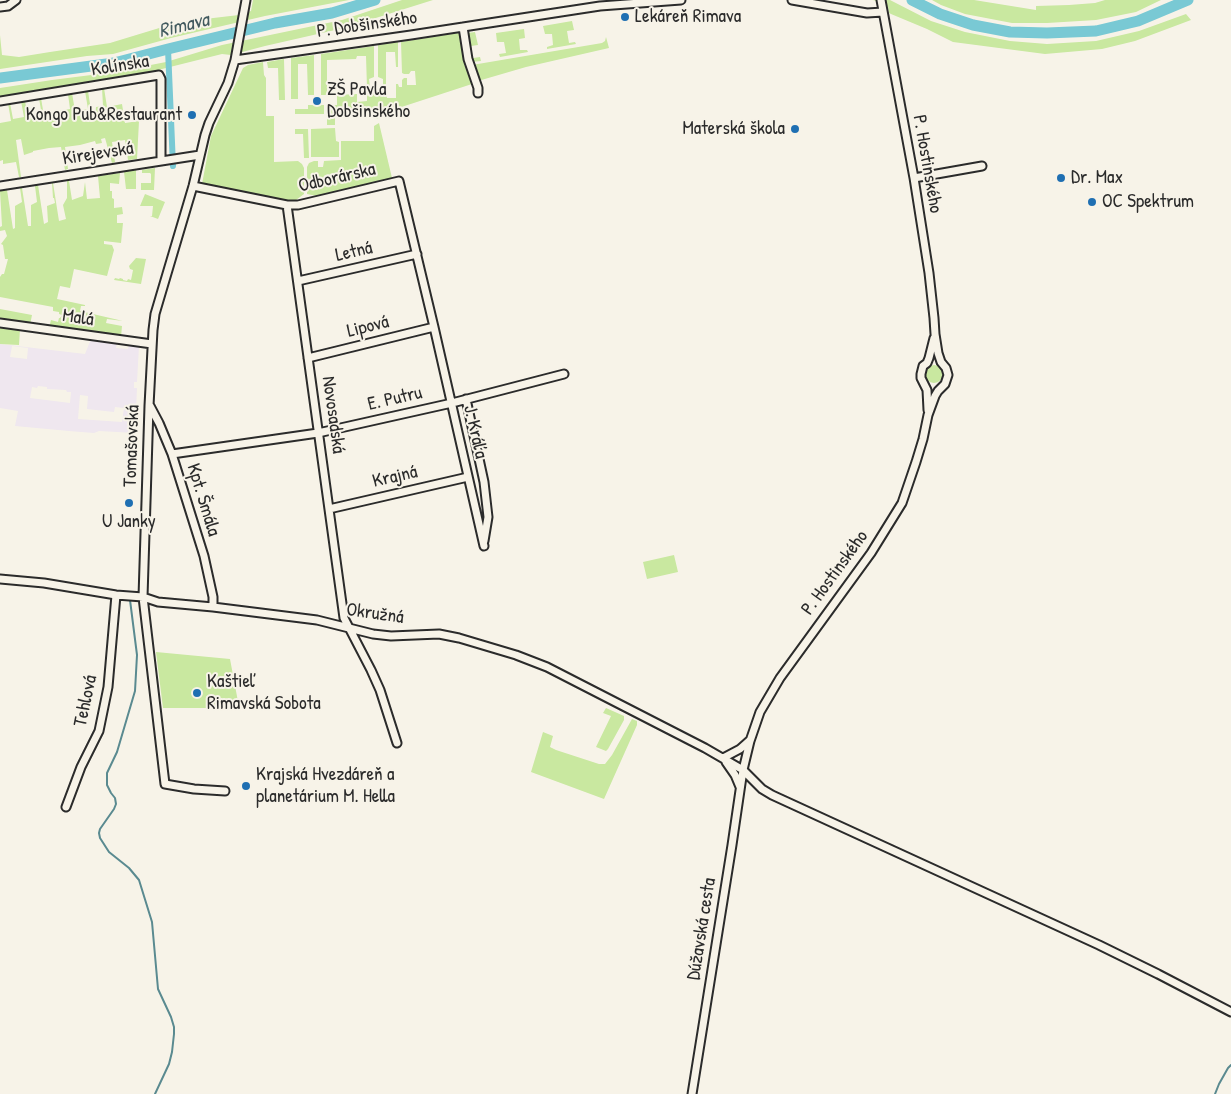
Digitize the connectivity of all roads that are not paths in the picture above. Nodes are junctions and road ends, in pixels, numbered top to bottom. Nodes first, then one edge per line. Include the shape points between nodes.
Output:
1 (16, 0) edge
2 (246, 0) edge
3 (681, 0) edge
4 (792, 0) edge
5 (882, 6) edge
6 (0, 7) edge
7 (463, 27) junction
8 (235, 60) junction
9 (478, 93) dead end
10 (0, 100) edge
11 (200, 155) junction
12 (169, 160) junction
13 (982, 166) dead end
14 (914, 178) junction
15 (399, 181) joint
16 (0, 186) edge
17 (193, 186) junction
18 (287, 205) junction
19 (417, 254) junction
20 (298, 282) junction
21 (0, 323) edge
22 (434, 327) junction
23 (935, 334) junction
24 (152, 344) junction
25 (308, 358) junction
26 (941, 362) junction
27 (927, 363) junction
28 (564, 374) dead end
29 (925, 385) junction
30 (941, 386) junction
31 (466, 399) junction
32 (452, 403) junction
33 (150, 406) junction
34 (928, 416) junction
35 (318, 433) junction
36 (172, 454) junction
37 (468, 476) junction
38 (329, 510) junction
39 (0, 579) edge
40 (116, 595) junction
41 (143, 597) junction
42 (213, 607) junction
43 (350, 629) junction
44 (750, 741) junction
45 (397, 743) dead end
46 (723, 758) junction
47 (743, 770) junction
48 (741, 788) junction
49 (225, 791) dead end
50 (66, 807) dead end
51 (1231, 1012) edge
52 (692, 1094) edge

1 - 6 street
2 - 8 street, Tomašovská
3 - 7 street, P. Dobšinského via 600,6
4 - 5 street via 868,13
5 - 14 street, P. Hostinského
7 - 8 street, P. Dobšinského
7 - 9 street
8 - 11 street, Tomašovská via 205,134
10 - 12 street, Kolínska via 159,75
11 - 12 street, Kirejevská
11 - 17 street, Tomašovská
12 - 16 street, Kirejevská
13 - 14 street
14 - 23 street, P. Hostinského
15 - 18 street, Odborárska
15 - 19 street, J. Kráľa
17 - 18 street, Odborárska
17 - 24 street, Tomašovská via 159,298
18 - 20 street, Novosadská
19 - 20 street, Letná
19 - 22 street, J. Kráľa
20 - 25 street, Novosadská
21 - 24 street, Malá
22 - 25 street, Lipová
22 - 32 street, J. Kráľa
23 - 26 street, P. Hostinského
23 - 27 street, P. Hostinského
24 - 33 street, Tomašovská
25 - 35 street, Novosadská
26 - 27 street
26 - 30 street, P. Hostinského via 948,375
27 - 29 street, P. Hostinského via 920,374
28 - 31 street, E. Putru
29 - 30 street
29 - 34 street, P. Hostinského
30 - 34 street, P. Hostinského
31 - 32 street, E. Putru
31 - 37 street, J. Kráľa via 484,482 488,517 484,546
32 - 35 street, E. Putru
32 - 37 street, J. Kráľa
33 - 36 street, Kpt. Šmála
33 - 41 street, Tomašovská
34 - 44 street, P. Hostinského via 902,503 871,553 780,678 760,712
35 - 36 street, E. Putru
35 - 38 street, Novosadská
36 - 42 street, Kpt. Šmála via 204,556
37 - 38 street, Krajná
38 - 43 street, Novosadská via 344,618
39 - 40 street, Okružná
40 - 41 street, Okružná
40 - 50 street, Tehlová via 108,687 99,731
41 - 42 street, Okružná via 158,602
41 - 49 street, Tomašovská via 165,784
42 - 43 street, Okružná via 317,620
43 - 45 street, Novosadská via 380,690
43 - 46 street, Okružná via 391,636 438,634 516,655 625,706
44 - 46 street
44 - 47 street, P. Hostinského
46 - 47 street, Okružná
46 - 48 street, Okružná
47 - 48 street, Dúžavská cesta
47 - 51 street, Okružná via 772,795 1105,948
48 - 52 street, Dúžavská cesta

